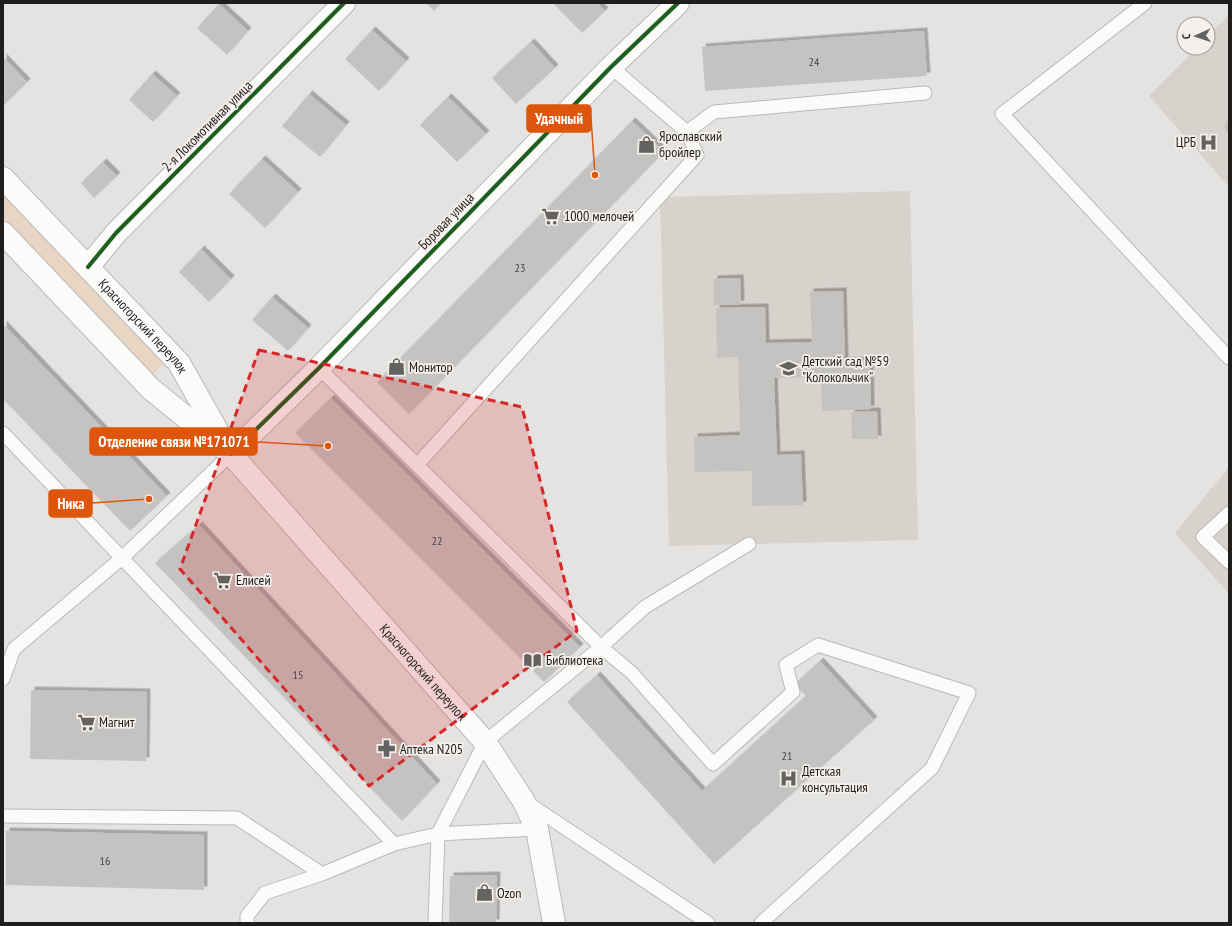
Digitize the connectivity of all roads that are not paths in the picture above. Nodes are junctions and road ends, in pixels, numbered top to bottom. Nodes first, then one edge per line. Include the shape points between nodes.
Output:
1 (344, 3) edge
2 (678, 3) edge
3 (1145, 3) edge
4 (611, 67) junction
5 (925, 93) dead end
6 (687, 132) junction
7 (3, 178) edge
8 (3, 233) edge
9 (88, 267) junction
10 (1229, 358) edge
11 (319, 368) junction
12 (3, 433) edge
13 (231, 454) junction
14 (417, 464) junction
15 (1229, 513) edge
16 (749, 544) dead end
17 (122, 558) junction
18 (1229, 562) edge
19 (601, 647) junction
20 (8, 649) edge
21 (3, 679) edge
22 (485, 742) junction
23 (523, 800) junction
24 (3, 816) edge
25 (537, 830) junction
26 (438, 834) junction
27 (394, 844) junction
28 (322, 874) junction
29 (247, 923) edge
30 (435, 923) edge
31 (554, 923) edge
32 (708, 923) edge
33 (761, 923) edge

1 - 9 main road, 2-я Локомотивная улица via 116,233
2 - 4 main road, Боровая улица
3 - 10 lane via 1002,114
4 - 6 lane
4 - 11 main road, Боровая улица
5 - 6 lane via 714,112
6 - 14 lane via 697,155
7 - 9 main road, Красногорский переулок
8 - 13 main road, Красногорский переулок via 152,389
9 - 13 main road, Красногорский переулок via 179,363
11 - 13 main road, Боровая улица
11 - 14 lane
12 - 17 lane
13 - 17 lane
13 - 22 main road, Красногорский переулок
14 - 19 lane
15 - 18 lane via 1203,537
16 - 19 lane via 645,607
17 - 20 lane
17 - 27 lane
19 - 22 lane
19 - 33 lane via 632,672 713,764 793,692 786,665 818,645 968,693 932,768
20 - 21 lane
22 - 23 main road, Красногорский переулок
22 - 26 lane
23 - 25 main road, Красногорский переулок
23 - 32 lane
24 - 28 lane via 237,818
25 - 26 lane
25 - 31 main road, Красногорский переулок
26 - 27 lane
26 - 30 lane
27 - 28 lane
28 - 29 lane via 265,893 247,916

